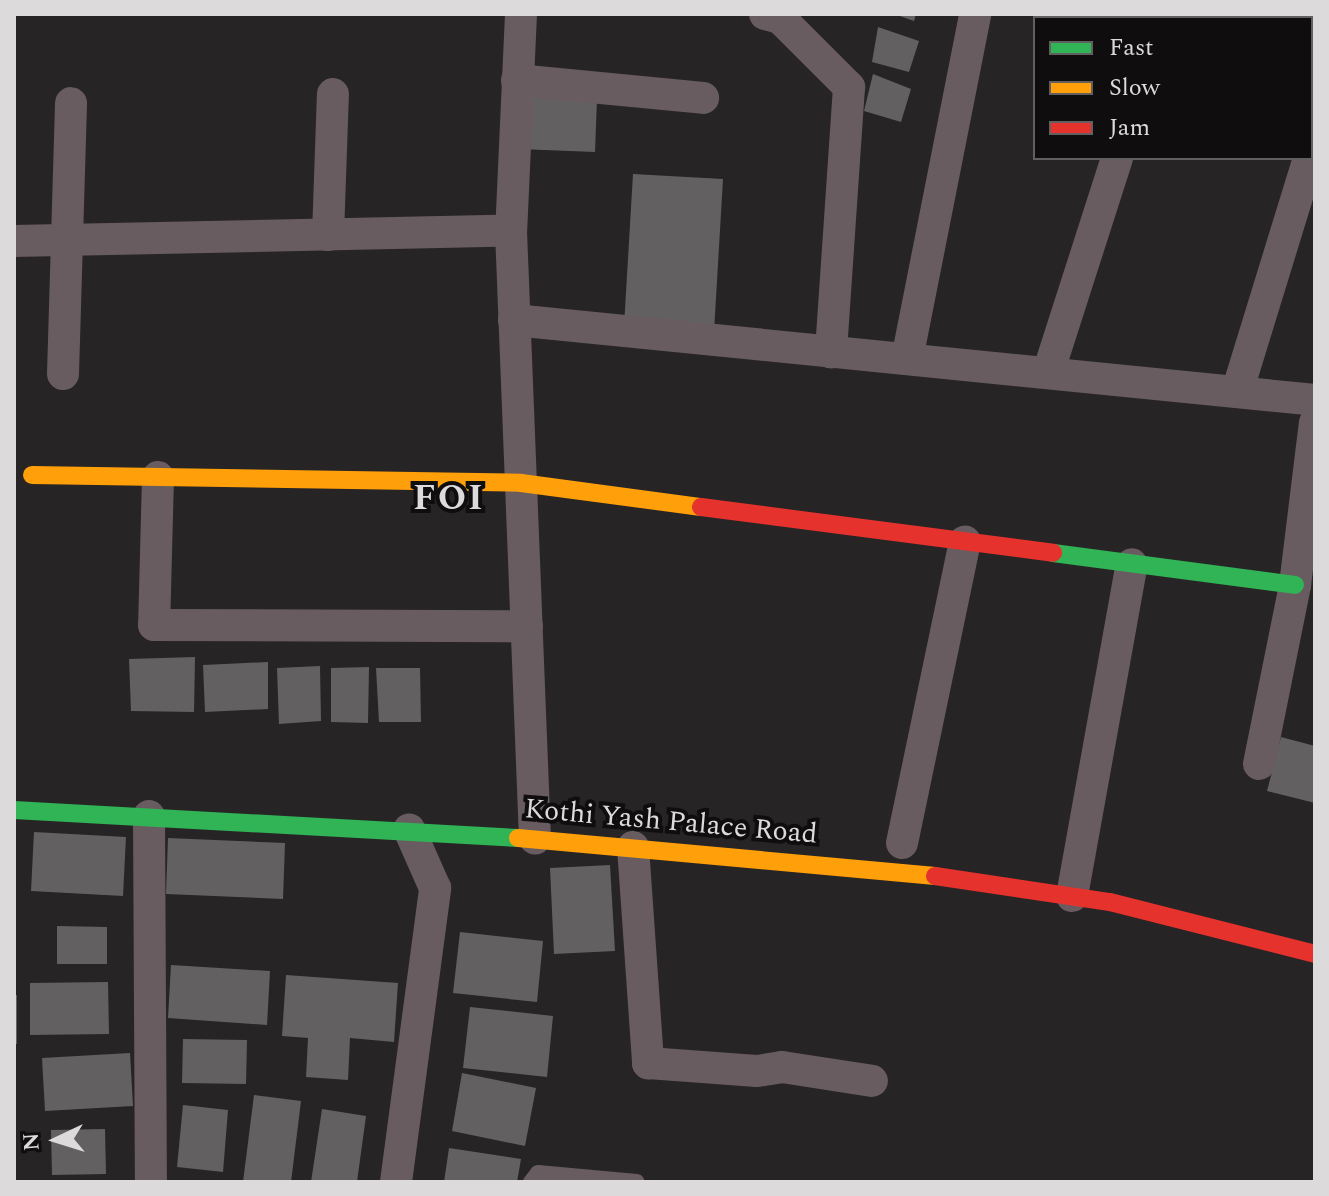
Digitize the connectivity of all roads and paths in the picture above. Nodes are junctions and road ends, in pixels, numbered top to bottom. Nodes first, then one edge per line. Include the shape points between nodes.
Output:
1 (521, 14) edge
2 (975, 14) edge
3 (776, 15) edge
4 (517, 80) junction
5 (333, 94) dead end
6 (703, 98) dead end
7 (71, 103) dead end
8 (1116, 160) edge
9 (1308, 160) edge
10 (511, 231) junction
11 (328, 235) junction
12 (67, 240) junction
13 (14, 241) edge
14 (514, 320) junction
15 (831, 352) junction
16 (907, 359) junction
17 (1048, 373) junction
18 (63, 374) dead end
19 (1237, 392) junction
20 (1315, 400) edge
21 (1315, 423) edge
22 (32, 475) dead end
23 (158, 477) junction
24 (521, 483) junction
25 (965, 542) junction
26 (1132, 564) junction
27 (1295, 585) junction
28 (527, 626) junction
29 (1259, 764) dead end
30 (14, 810) edge
31 (149, 816) junction
32 (409, 829) junction
33 (535, 839) junction
34 (902, 843) dead end
35 (633, 847) junction
36 (1072, 896) junction
37 (1315, 954) edge
38 (872, 1081) dead end
39 (151, 1182) edge
40 (396, 1182) edge
41 (531, 1182) edge
42 (637, 1182) edge

1 - 4 street
2 - 16 street
3 - 15 street via 849,87
4 - 6 street
4 - 10 street
5 - 11 street
7 - 12 street
8 - 17 street
9 - 19 street
10 - 11 street
10 - 14 street
11 - 12 street
12 - 13 street
12 - 18 street
14 - 15 street
14 - 24 street
15 - 16 street
16 - 17 street
17 - 19 street
19 - 20 street
21 - 27 street
22 - 23 main road
23 - 24 main road
23 - 28 street via 154,625
24 - 25 main road
24 - 28 street
25 - 26 main road
25 - 34 street
26 - 27 main road
26 - 36 street
27 - 29 street
28 - 33 street
30 - 31 main road, Kothi Yash Palace Road
31 - 32 main road, Kothi Yash Palace Road
31 - 39 street
32 - 33 main road, Kothi Yash Palace Road
32 - 40 street via 435,888
33 - 35 main road, Kothi Yash Palace Road
35 - 36 main road, Kothi Yash Palace Road via 882,868
35 - 38 street via 648,1063 757,1071 782,1067
36 - 37 main road, Kothi Yash Palace Road
41 - 42 lane via 538,1173

